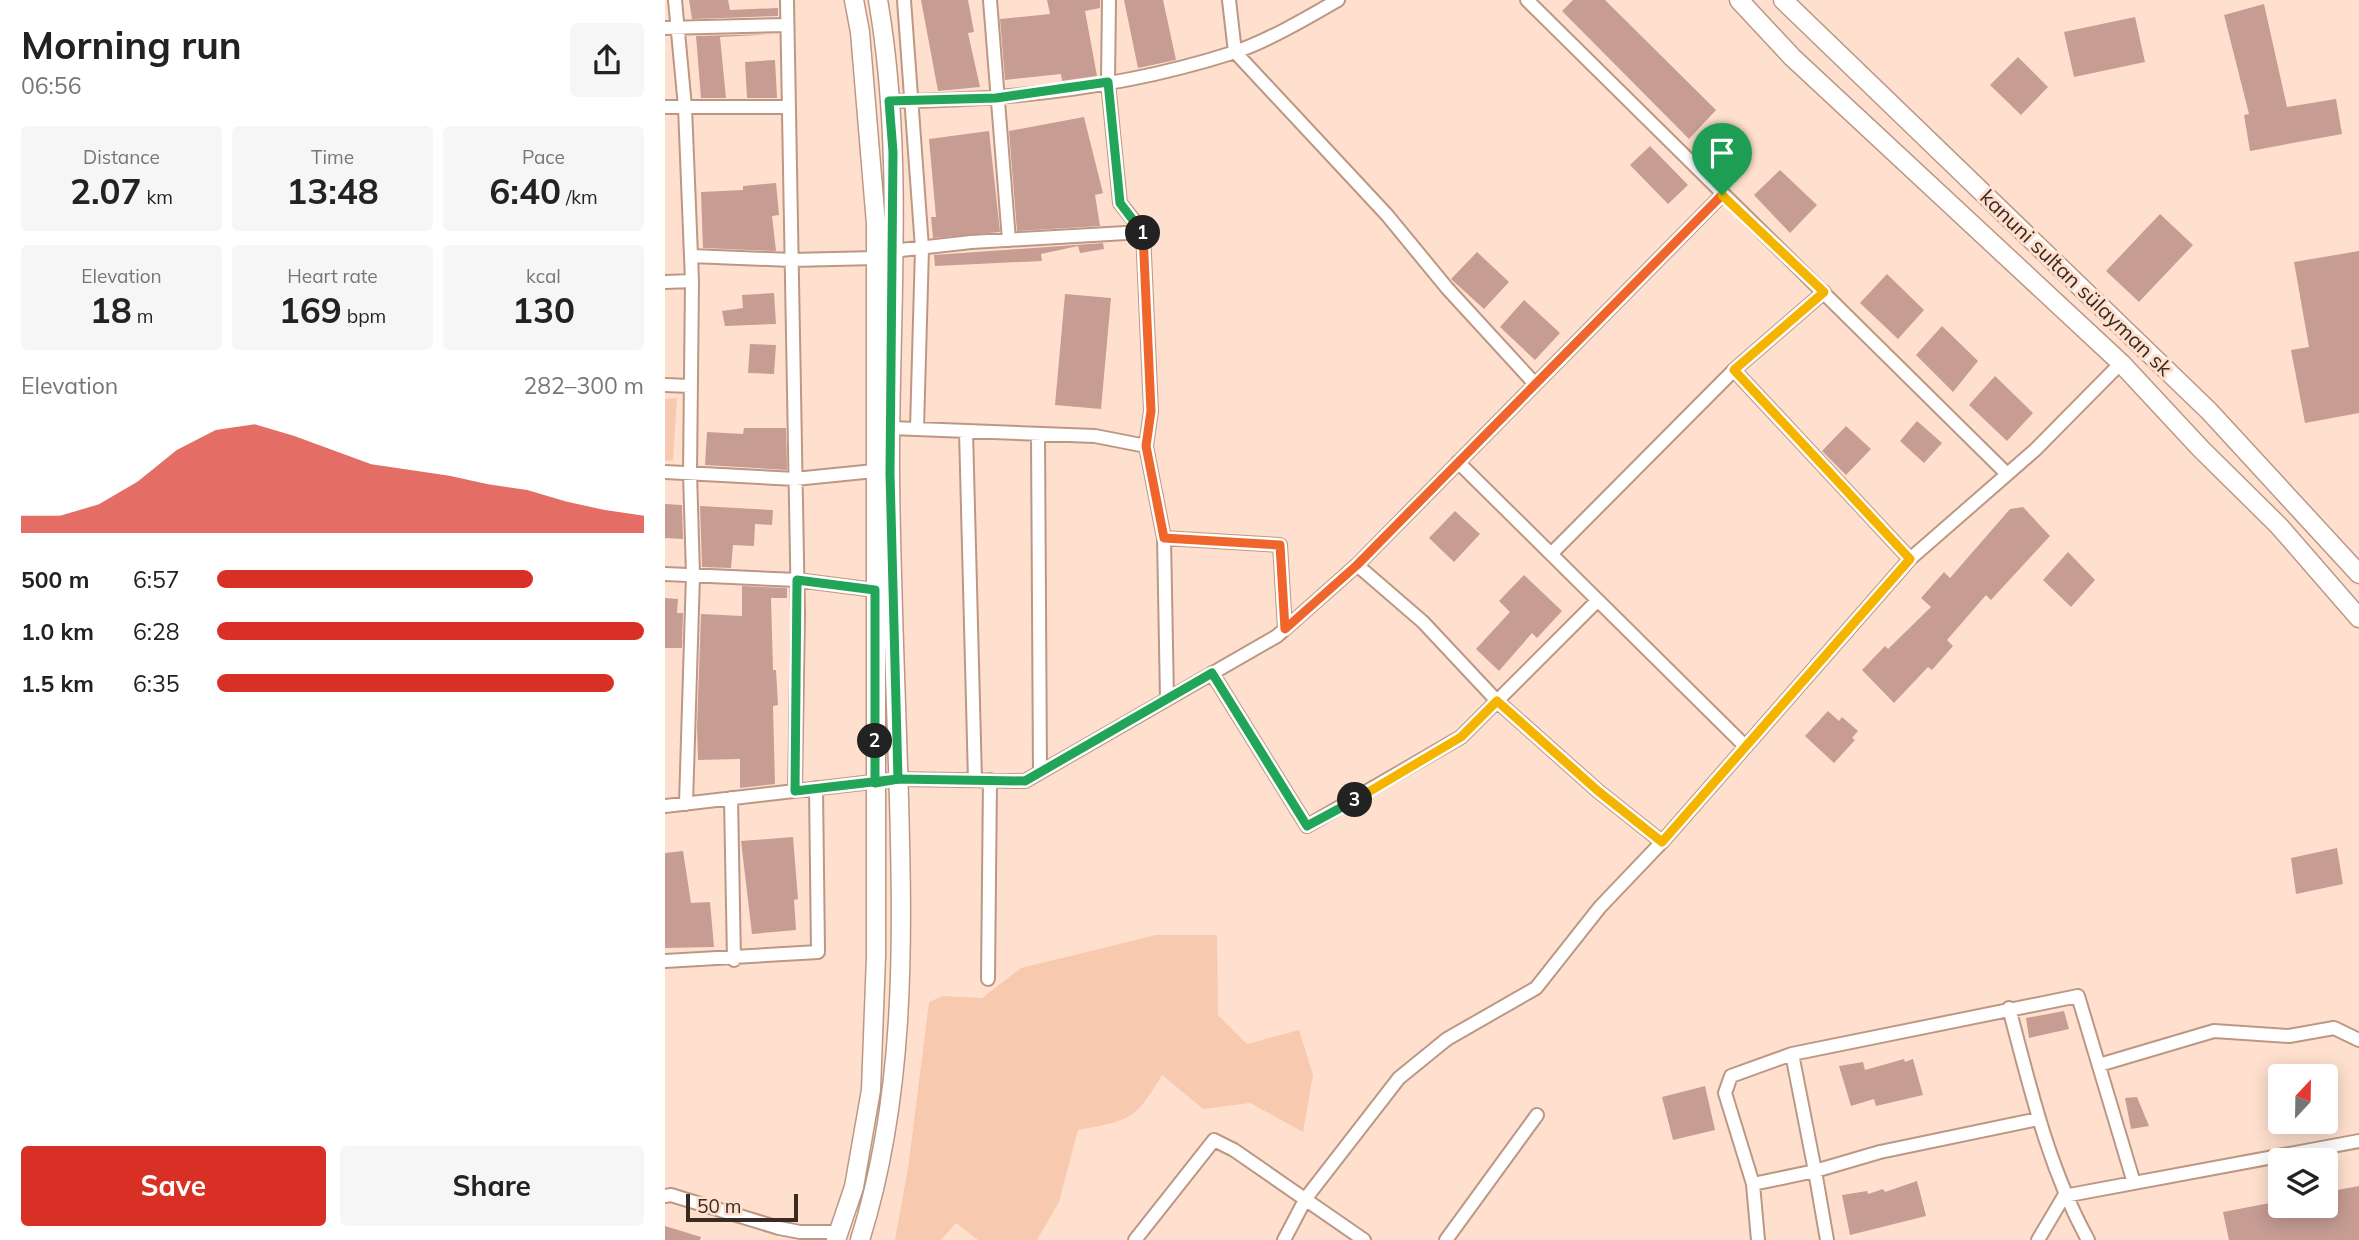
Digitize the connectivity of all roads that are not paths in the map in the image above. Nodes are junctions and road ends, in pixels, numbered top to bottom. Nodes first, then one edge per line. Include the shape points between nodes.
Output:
1 (675, 0) edge
2 (787, 0) edge
3 (854, 0) edge
4 (878, 0) edge
5 (904, 0) edge
6 (990, 0) edge
7 (1109, 0) edge
8 (1229, 0) edge
9 (1338, 0) edge
10 (1527, 0) edge
11 (1739, 0) edge
12 (1783, 0) edge
13 (787, 25) junction
14 (670, 28) edge
15 (1235, 52) junction
16 (1108, 82) junction
17 (996, 98) junction
18 (889, 101) junction
19 (912, 101) junction
20 (665, 107) edge
21 (685, 107) junction
22 (788, 107) junction
23 (1722, 195) junction
24 (1143, 232) junction
25 (1009, 240) junction
26 (922, 248) junction
27 (884, 255) junction
28 (691, 256) junction
29 (791, 260) junction
30 (692, 281) junction
31 (665, 282) edge
32 (1824, 292) junction
33 (2121, 363) junction
34 (1734, 370) junction
35 (1535, 384) junction
36 (665, 385) edge
37 (690, 386) junction
38 (891, 428) junction
39 (917, 429) junction
40 (966, 431) junction
41 (1038, 434) junction
42 (1146, 446) junction
43 (1458, 462) junction
44 (874, 471) junction
45 (665, 472) edge
46 (689, 473) junction
47 (2007, 474) junction
48 (795, 479) junction
49 (1164, 538) junction
50 (1551, 555) junction
51 (1910, 559) junction
52 (1357, 565) junction
53 (665, 574) edge
54 (2359, 574) edge
55 (693, 575) junction
56 (797, 580) junction
57 (875, 590) junction
58 (1597, 601) junction
59 (2359, 618) edge
60 (1285, 629) junction
61 (1212, 673) junction
62 (1167, 699) junction
63 (1497, 701) junction
64 (1745, 746) junction
65 (1040, 772) junction
66 (898, 779) junction
67 (975, 780) junction
68 (990, 780) junction
69 (875, 783) junction
70 (816, 788) junction
71 (795, 791) junction
72 (731, 798) junction
73 (686, 804) junction
74 (665, 807) edge
75 (1662, 842) junction
76 (734, 960) junction
77 (665, 961) edge
78 (988, 979) dead end
79 (2009, 1008) junction
80 (2359, 1040) edge
81 (1791, 1054) junction
82 (2099, 1065) junction
83 (1537, 1115) dead end
84 (2038, 1119) junction
85 (2359, 1141) edge
86 (1815, 1171) junction
87 (2134, 1183) junction
88 (1753, 1184) junction
89 (665, 1196) edge
90 (2064, 1196) junction
91 (1306, 1198) junction
92 (777, 1234) edge
93 (837, 1236) edge
94 (860, 1240) edge
95 (1135, 1240) edge
96 (1284, 1240) edge
97 (1364, 1240) edge
98 (1446, 1240) edge
99 (1758, 1240) edge
100 (1827, 1240) edge
101 (2038, 1240) edge
102 (2088, 1240) edge

1 - 14 street
2 - 13 street
3 - 27 main road
4 - 18 main road
5 - 19 street
6 - 17 street
7 - 16 street
8 - 15 street
9 - 15 street
10 - 23 street
11 - 33 main road via 1792,57
12 - 54 main road, kanuni sultan sülayman sk via 2209,411
13 - 14 street
13 - 22 street
14 - 21 street
15 - 16 street
15 - 35 street
16 - 17 street
16 - 24 street via 1120,203
17 - 19 street
17 - 25 street
18 - 19 street
18 - 27 main road via 893,152
19 - 26 street
20 - 21 street
21 - 22 street
21 - 28 street
22 - 29 street
23 - 32 street
23 - 35 street
24 - 25 street
24 - 42 street via 1151,411
25 - 26 street
26 - 27 street
26 - 39 street
27 - 29 street
27 - 38 main road
27 - 44 main road
28 - 29 street
28 - 30 street
29 - 48 street
30 - 31 street
30 - 37 street
32 - 34 street
32 - 47 street
33 - 47 street
33 - 59 main road via 2279,526
34 - 50 street
34 - 51 street
35 - 43 street
36 - 37 street
37 - 46 street
38 - 39 street
38 - 66 main road
39 - 40 street
40 - 41 street
40 - 67 street
41 - 42 street via 1095,436
41 - 65 street
42 - 49 street
43 - 50 street
43 - 52 street
44 - 48 street
44 - 57 main road
45 - 46 street
46 - 48 street
46 - 55 street
47 - 51 street
48 - 56 street
49 - 60 street via 1280,545
49 - 62 street
50 - 58 street
51 - 64 street
52 - 60 street
52 - 63 street via 1423,622
53 - 55 street
55 - 56 street
55 - 73 street
56 - 57 street
56 - 71 street
57 - 69 main road
58 - 63 street
58 - 64 street
60 - 61 street
61 - 62 street
61 - 63 street via 1307,826 1461,737
62 - 65 street
63 - 75 street
64 - 75 street
65 - 68 street via 1025,781
66 - 67 street
66 - 69 street
66 - 94 main road via 902,966 895,1078 878,1183
67 - 68 street
68 - 78 street
69 - 70 street
69 - 93 main road via 871,1090 854,1187
70 - 71 street
70 - 76 street via 818,952
71 - 72 street
72 - 73 street
72 - 76 street
73 - 74 street
75 - 91 street via 1600,907 1536,988 1447,1039 1399,1078
76 - 77 street
79 - 81 street
79 - 82 street via 2078,996
79 - 84 street
80 - 82 street via 2334,1028 2289,1035 2214,1031
81 - 86 street
81 - 88 street via 1731,1076 1725,1093
82 - 87 street
83 - 98 street
84 - 86 street via 1880,1152
84 - 90 street
85 - 87 street
86 - 88 street
86 - 100 street
87 - 90 street
88 - 99 street
89 - 92 street
90 - 101 street
90 - 102 street
91 - 95 street via 1214,1140
91 - 96 street
91 - 97 street
92 - 93 street

